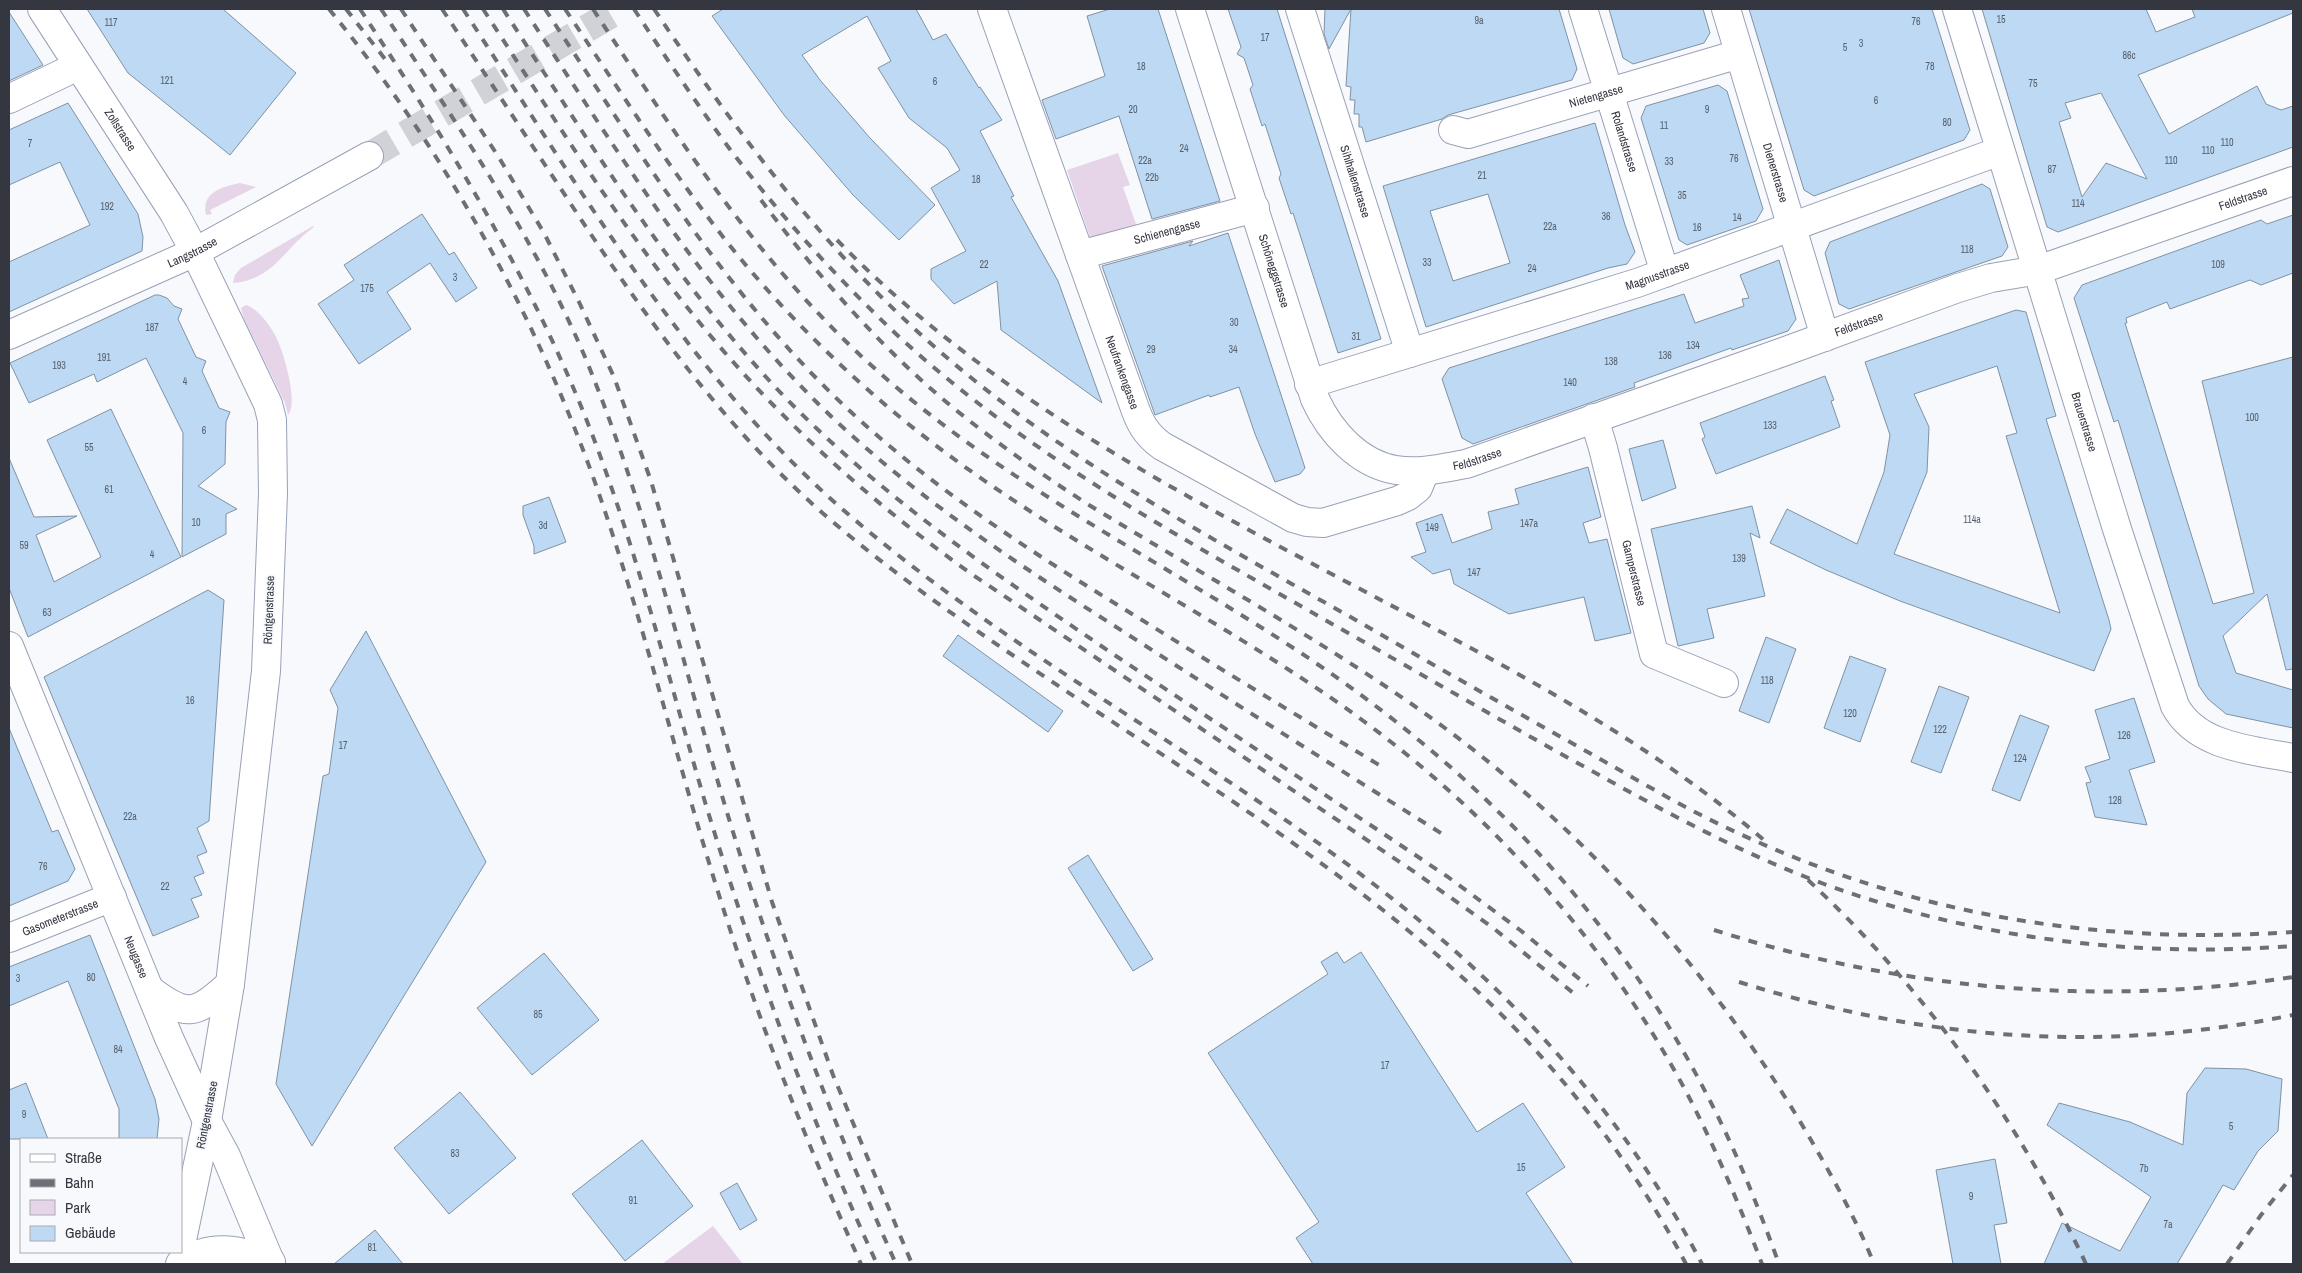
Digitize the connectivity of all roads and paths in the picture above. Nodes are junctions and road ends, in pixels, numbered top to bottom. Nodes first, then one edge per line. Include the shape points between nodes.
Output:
1 (42, 9) edge
2 (992, 9) edge
3 (1190, 9) edge
4 (1300, 9) edge
5 (1583, 9) edge
6 (1726, 9) edge
7 (1957, 9) edge
8 (1739, 54) junction
9 (78, 66) junction
10 (1608, 92) junction
11 (9, 100) edge
12 (1453, 130) dead end
13 (2000, 151) junction
14 (369, 156) tunnel mouth
15 (2293, 181) edge
16 (1255, 208) junction
17 (1791, 227) junction
18 (195, 252) junction
19 (1080, 256) junction
20 (2038, 270) junction
21 (1665, 273) junction
22 (9, 335) edge
23 (1825, 337) junction
24 (1410, 353) junction
25 (1309, 384) junction
26 (1594, 418) junction
27 (1425, 470) junction
28 (10, 651) edge
29 (1724, 683) dead end
30 (2293, 758) edge
31 (112, 897) junction
32 (9, 938) edge
33 (230, 984) junction
34 (150, 990) junction
35 (207, 1121) junction
36 (182, 1240) edge
37 (271, 1263) edge
38 (179, 1264) edge

1 - 9 street, Zollstrasse
2 - 19 street, Neufrankengasse
3 - 16 street, Schöneggstrasse
4 - 24 street, Sihlhallenstrasse
5 - 10 street, Rolandstrasse
6 - 8 street, Dienerstrasse
7 - 13 street, Brauerstrasse
8 - 10 street, Nietengasse
8 - 17 street, Dienerstrasse
9 - 11 street
9 - 18 street, Zollstrasse via 174,213
10 - 12 street, Nietengasse via 1468,134
10 - 21 street, Rolandstrasse
13 - 17 street, Magnusstrasse
13 - 20 street, Brauerstrasse
14 - 18 street, Langstrasse
15 - 20 street, Feldstrasse
16 - 19 street, Schienengasse
16 - 25 street, Schöneggstrasse
17 - 21 street, Magnusstrasse
17 - 23 street, Dienerstrasse
18 - 22 street, Langstrasse
18 - 33 street, Röntgenstrasse via 268,404 273,433 266,671
19 - 27 street, Neufrankengasse via 1139,421 1147,434 1162,446 1293,518 1310,523 1332,521 1403,498 1418,488
20 - 23 street, Feldstrasse via 1991,278 1958,288
20 - 30 street, Brauerstrasse via 2117,530 2175,706 2183,719 2203,735
21 - 24 street, Magnusstrasse
23 - 26 street, Feldstrasse
24 - 25 street, Magnusstrasse
25 - 27 street, Schöneggstrasse via 1330,426 1353,449 1395,470
26 - 27 street, Feldstrasse via 1466,464
26 - 29 street, Gamperstrasse via 1654,654
28 - 31 street, Neugasse
31 - 32 street, Gasometerstrasse
31 - 34 street, Neugasse
33 - 34 street via 198,1009 184,1010 168,1004
33 - 35 street, Röntgenstrasse
34 - 35 street, Neugasse
35 - 36 street, Röntgenstrasse
35 - 37 street, Neugasse via 226,1156
37 - 38 street via 230,1249 210,1250

